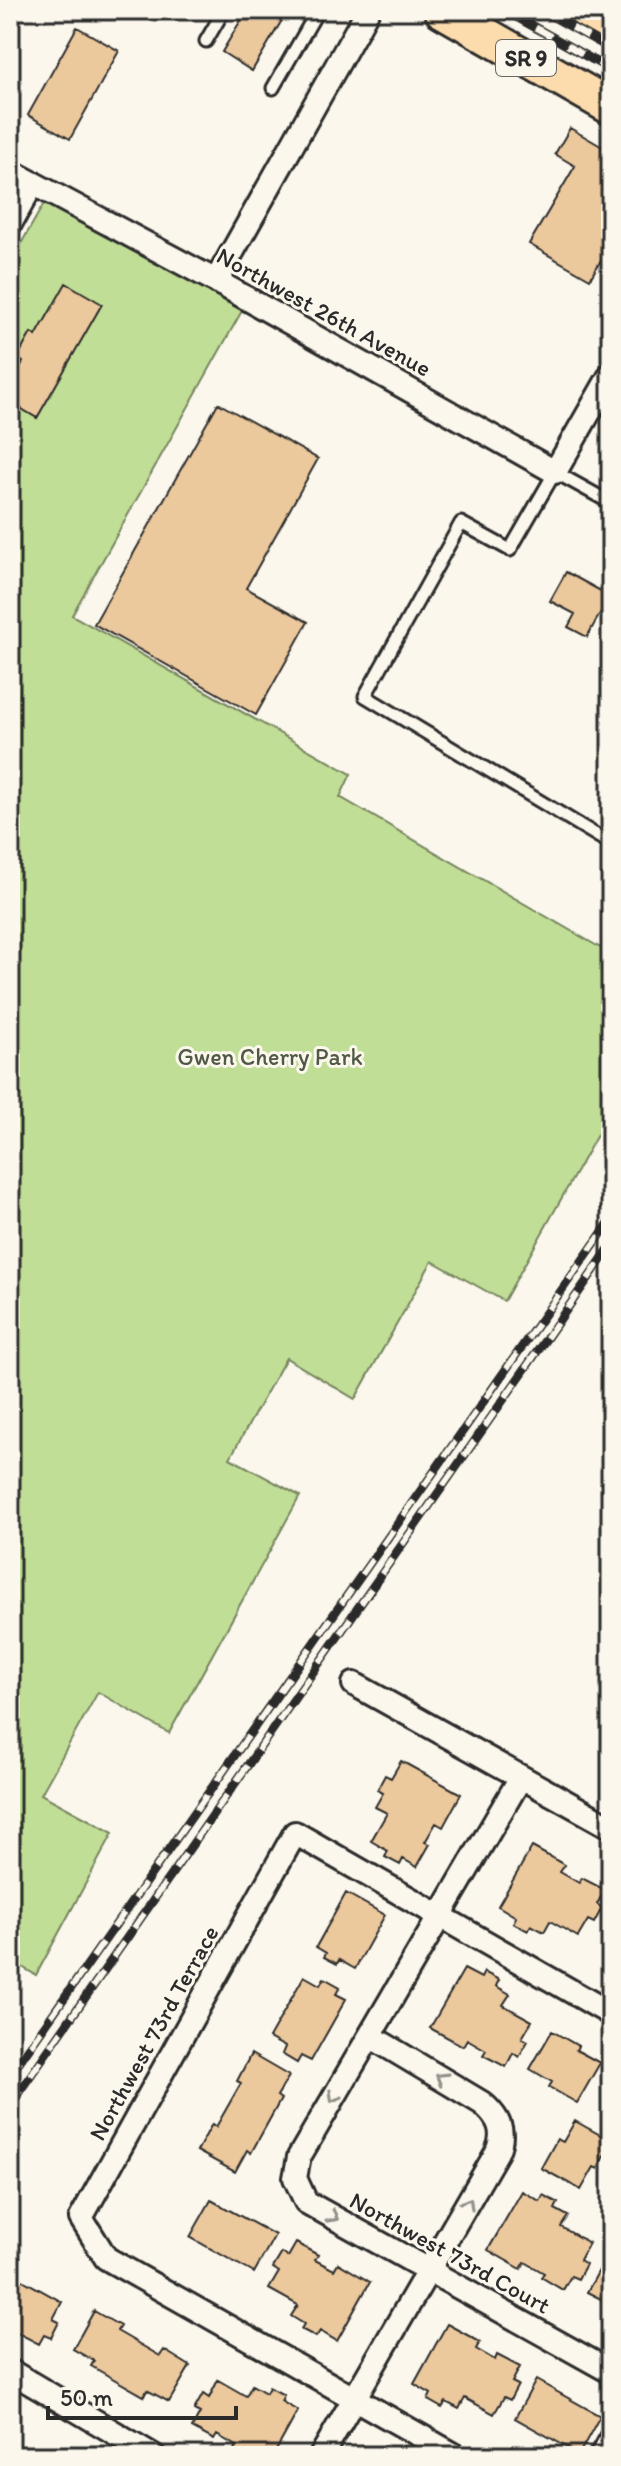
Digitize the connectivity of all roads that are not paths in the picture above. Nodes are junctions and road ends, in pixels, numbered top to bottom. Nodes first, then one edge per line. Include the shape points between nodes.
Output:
1 (224, 10) edge
2 (318, 10) edge
3 (368, 10) edge
4 (442, 10) edge
5 (585, 10) edge
6 (611, 25) edge
7 (206, 41) dead end
8 (273, 88) dead end
9 (611, 107) edge
10 (10, 171) edge
11 (33, 183) junction
12 (10, 224) edge
13 (216, 281) junction
14 (611, 374) edge
15 (555, 472) junction
16 (611, 503) edge
17 (611, 844) edge
18 (354, 1684) dead end
19 (521, 1777) junction
20 (611, 1827) edge
21 (440, 1916) junction
22 (611, 2014) edge
23 (370, 2036) junction
24 (429, 2271) junction
25 (10, 2371) edge
26 (611, 2372) edge
27 (354, 2398) junction
28 (611, 2438) edge
29 (154, 2456) edge
30 (321, 2456) edge
31 (456, 2456) edge
32 (601, 2456) edge

1 - 7 lane
2 - 8 lane
3 - 13 street
4 - 9 main road, SR 9
5 - 6 main road
10 - 11 street, Northwest 26th Avenue
11 - 12 street
11 - 13 street, Northwest 26th Avenue
13 - 15 street, Northwest 26th Avenue
14 - 15 street
15 - 16 lane, Northwest 26th Avenue
15 - 17 lane via 510,550 461,523 365,696
18 - 19 street
19 - 20 street
19 - 21 street
21 - 22 street
21 - 23 street
21 - 27 street, Northwest 73rd Terrace via 295,1833 81,2218 106,2258
24 -> 23 street via 497,2152 500,2126 482,2103
23 -> 24 street, Northwest 73rd Court via 299,2157 295,2178 306,2202
24 - 26 street, Northwest 73rd Court
24 - 27 street
25 - 29 street
27 - 30 street
27 - 31 street
28 - 32 street

